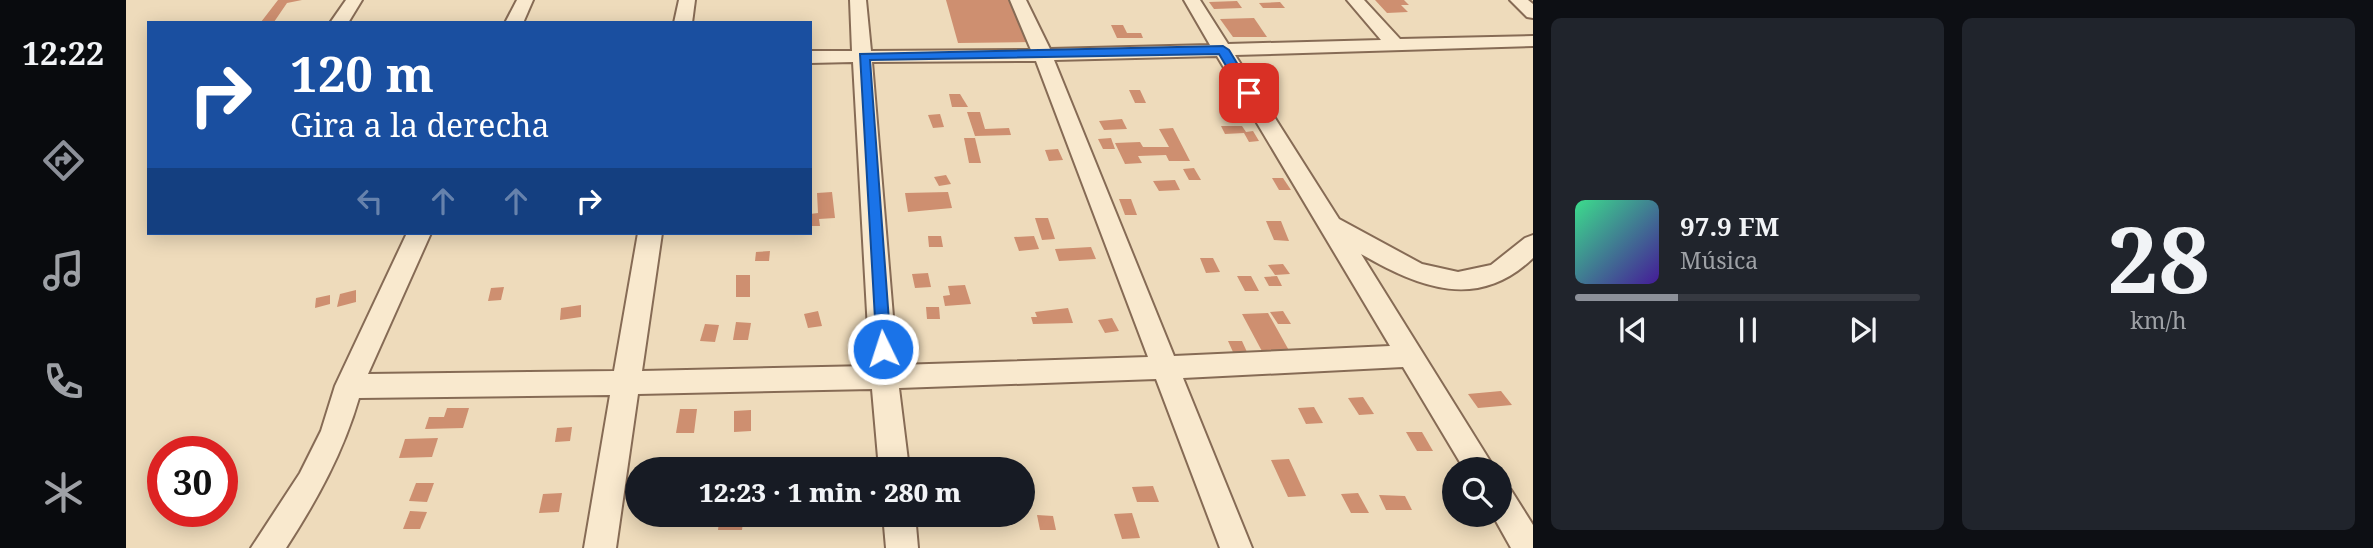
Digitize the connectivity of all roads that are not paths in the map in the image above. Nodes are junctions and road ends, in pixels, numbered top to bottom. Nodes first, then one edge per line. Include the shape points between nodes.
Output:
1 (354, 0) edge
2 (525, 0) edge
3 (687, 0) edge
4 (858, 0) edge
5 (1018, 0) edge
6 (1192, 0) edge
7 (1355, 0) edge
8 (1518, 0) edge
9 (1533, 13) edge
10 (340, 21) edge
11 (515, 21) edge
12 (683, 21) edge
13 (1533, 41) edge
14 (1395, 45) junction
15 (1223, 50) junction
16 (1043, 55) junction
17 (812, 57) edge
18 (864, 57) junction
19 (1328, 221) junction
20 (418, 235) edge
21 (650, 235) edge
22 (1533, 244) edge
23 (1410, 356) junction
24 (1165, 369) junction
25 (884, 376) junction
26 (626, 384) junction
27 (349, 386) junction
28 (893, 457) edge
29 (1473, 457) edge
30 (1512, 520) edge
31 (900, 527) edge
32 (267, 548) edge
33 (600, 548) edge
34 (902, 548) edge
35 (1236, 548) edge
36 (1529, 548) edge

1 - 10 street
2 - 11 street
3 - 12 street
4 - 18 street
5 - 16 street
6 - 15 street
7 - 14 street
8 - 9 street
13 - 14 street
14 - 15 street
15 - 16 street
15 - 19 street
16 - 18 street
16 - 24 street
17 - 18 street
18 - 25 street
19 - 22 street via 1376,253 1416,272 1451,281 1499,273
19 - 23 street
20 - 27 street
21 - 26 street
23 - 24 street
23 - 29 street
24 - 25 street
24 - 35 street
25 - 26 street
25 - 28 street
26 - 27 street
26 - 33 street
27 - 32 street via 312,482
30 - 36 street
31 - 34 street

